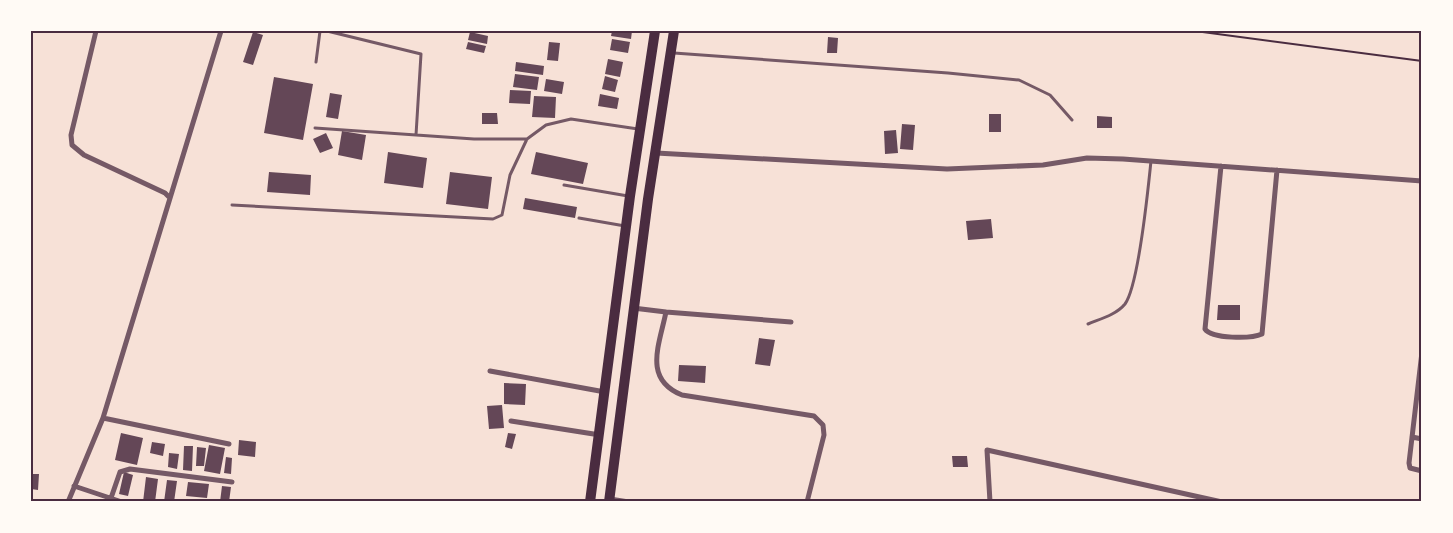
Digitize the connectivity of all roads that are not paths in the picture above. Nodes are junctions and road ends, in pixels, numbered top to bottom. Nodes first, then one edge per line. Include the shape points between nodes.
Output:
1 (96, 31) edge
2 (220, 31) edge
3 (320, 31) edge
4 (327, 31) edge
5 (655, 31) edge
6 (674, 31) edge
7 (670, 52) junction
8 (316, 62) dead end
9 (1072, 120) dead end
10 (315, 128) dead end
11 (641, 130) junction
12 (416, 135) junction
13 (527, 139) junction
14 (656, 153) junction
15 (1151, 161) junction
16 (1221, 166) junction
17 (1277, 170) junction
18 (1422, 181) edge
19 (564, 185) dead end
20 (630, 196) junction
21 (170, 198) junction
22 (232, 205) dead end
23 (579, 218) dead end
24 (626, 226) junction
25 (634, 308) junction
26 (666, 312) junction
27 (791, 322) dead end
28 (1088, 324) dead end
29 (611, 349) junction
30 (628, 351) junction
31 (1422, 352) edge
32 (490, 372) dead end
33 (606, 392) junction
34 (1419, 405) edge
35 (103, 418) junction
36 (511, 421) dead end
37 (601, 435) junction
38 (1412, 437) junction
39 (1422, 439) edge
40 (229, 444) dead end
41 (1422, 471) edge
42 (232, 482) dead end
43 (74, 486) junction
44 (111, 498) junction
45 (609, 500) edge
46 (68, 502) edge
47 (122, 502) edge
48 (590, 502) edge
49 (636, 502) edge
50 (807, 502) edge
51 (990, 502) edge
52 (1222, 502) edge

1 - 21 street via 71,135 72,145 84,155
2 - 21 street
3 - 8 lane
4 - 12 lane via 422,54
5 - 11 highway
6 - 7 highway
7 - 9 lane via 1019,80 1050,95
7 - 14 highway
10 - 12 lane
11 - 13 lane via 571,119 546,125
11 - 20 highway
12 - 13 lane
13 - 22 lane via 510,175 502,215 493,219
14 - 15 street via 947,169 1043,166 1087,158
14 - 25 highway
15 - 16 street
15 - 28 lane via 1130,294 1118,311
16 - 17 street
16 - 17 street via 1205,329 1215,334 1240,337 1262,334
17 - 18 street
19 - 20 lane
20 - 24 highway
21 - 35 street
23 - 24 lane
24 - 29 highway
25 - 26 street
25 - 30 highway
26 - 27 street
26 - 50 street via 656,372 660,382 671,390 682,395 818,419 824,434
29 - 30 highway
29 - 33 highway
30 - 45 highway
31 - 34 street
32 - 33 street
33 - 37 highway
34 - 38 street
35 - 40 street
35 - 43 street
36 - 37 street
37 - 48 highway
38 - 39 street
38 - 41 street via 1410,468
42 - 44 street via 130,469 120,472
43 - 44 street
43 - 46 street
44 - 47 street
45 - 49 lane
51 - 52 street via 987,450

